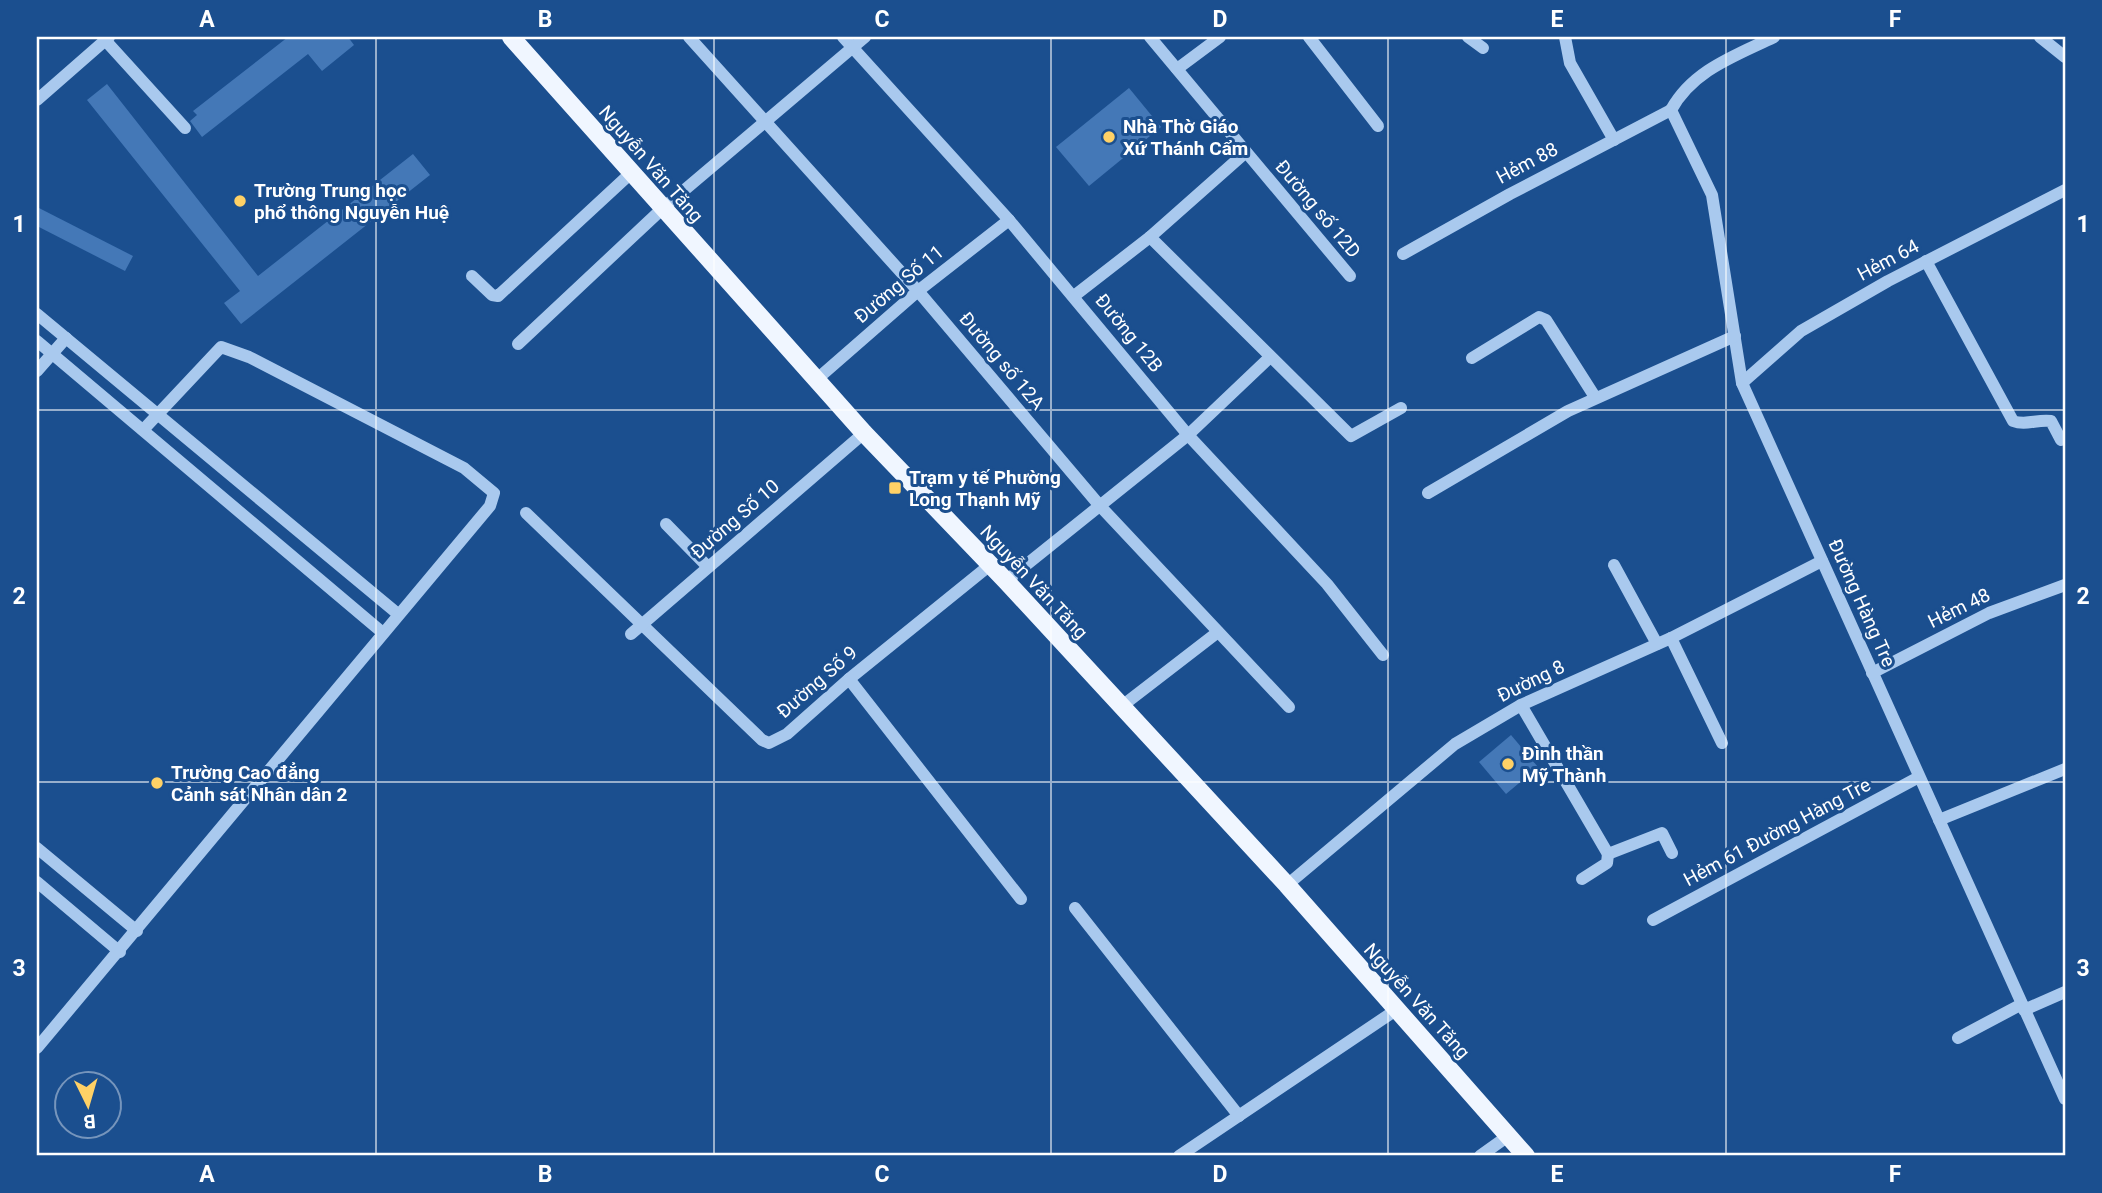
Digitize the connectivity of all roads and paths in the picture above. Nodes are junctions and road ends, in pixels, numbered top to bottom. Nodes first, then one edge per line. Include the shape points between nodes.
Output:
1 (511, 37) edge
2 (689, 37) edge
3 (843, 37) edge
4 (865, 37) edge
5 (1150, 37) edge
6 (1220, 37) edge
7 (1309, 37) edge
8 (1468, 37) edge
9 (1565, 37) edge
10 (1774, 37) edge
11 (2040, 37) edge
12 (107, 39) edge
13 (852, 48) junction
14 (1483, 48) dead end
15 (2065, 57) edge
16 (1177, 69) junction
17 (37, 100) edge
18 (1671, 110) junction
19 (763, 121) junction
20 (1378, 126) dead end
21 (185, 128) dead end
22 (1615, 140) junction
23 (1246, 152) junction
24 (631, 173) junction
25 (2065, 190) edge
26 (662, 209) junction
27 (1009, 220) junction
28 (1150, 236) junction
29 (1403, 254) dead end
30 (1926, 261) junction
31 (472, 276) dead end
32 (1350, 276) dead end
33 (918, 291) junction
34 (1074, 296) junction
35 (37, 314) edge
36 (1735, 335) junction
37 (66, 338) junction
38 (37, 341) edge
39 (517, 344) dead end
40 (53, 353) junction
41 (1269, 358) junction
42 (1472, 358) dead end
43 (37, 370) edge
44 (816, 380) junction
45 (1742, 383) junction
46 (1595, 397) junction
47 (1401, 408) dead end
48 (158, 415) junction
49 (143, 430) junction
50 (864, 433) junction
51 (1188, 435) junction
52 (2061, 440) dead end
53 (1428, 494) dead end
54 (1100, 506) junction
55 (526, 513) dead end
56 (666, 524) dead end
57 (1822, 561) junction
58 (990, 565) junction
59 (1614, 565) dead end
60 (708, 567) junction
61 (1006, 581) junction
62 (2065, 585) edge
63 (398, 614) junction
64 (644, 623) junction
65 (1218, 632) junction
66 (383, 633) junction
67 (631, 634) dead end
68 (1671, 638) junction
69 (1657, 644) junction
70 (1383, 655) dead end
71 (1872, 673) junction
72 (849, 679) junction
73 (1521, 705) junction
74 (1122, 706) junction
75 (1289, 707) dead end
76 (1722, 743) dead end
77 (2065, 769) edge
78 (1919, 777) junction
79 (1938, 820) junction
80 (37, 849) edge
81 (1672, 853) dead end
82 (1608, 854) junction
83 (1582, 879) dead end
84 (37, 882) edge
85 (1287, 885) junction
86 (1021, 899) dead end
87 (1075, 908) dead end
88 (1653, 920) dead end
89 (137, 931) junction
90 (120, 952) junction
91 (2065, 992) edge
92 (2023, 1007) junction
93 (1396, 1010) junction
94 (1958, 1038) dead end
95 (37, 1048) edge
96 (2065, 1099) edge
97 (1239, 1116) junction
98 (1508, 1136) junction
99 (1179, 1156) edge
100 (1480, 1156) edge
101 (1526, 1156) edge

1 - 24 main road, Nguyễn Văn Tăng
2 - 19 street, Đường số 12A
3 - 13 street, Đường 12B
4 - 13 street
5 - 16 street, Đường số 12D
6 - 16 street
7 - 20 street
8 - 14 street
9 - 22 street via 1570,63
10 - 18 street via 1706,71 1682,90
11 - 15 street
12 - 17 street
12 - 21 street
13 - 19 street
13 - 27 street, Đường 12B
16 - 23 street, Đường số 12D
18 - 22 street, Hẻm 88
18 - 36 street, Đường Hàng Tre via 1712,195
19 - 26 street
19 - 33 street, Đường số 12A
22 - 29 street, Hẻm 88
23 - 28 street
23 - 32 street, Đường số 12D
24 - 26 main road, Nguyễn Văn Tăng
24 - 31 street via 498,296
25 - 30 street, Hẻm 64
26 - 39 street
26 - 44 main road, Nguyễn Văn Tăng
27 - 33 street, Đường Số 11
27 - 34 street, Đường 12B
28 - 34 street
28 - 41 street
30 - 45 street, Hẻm 64 via 1801,331
30 - 52 street via 2013,421 2050,421
33 - 44 street, Đường Số 11
33 - 54 street, Đường số 12A
34 - 51 street, Đường 12B
35 - 37 street
36 - 45 street, Đường Hàng Tre
36 - 46 street
37 - 40 street
37 - 48 street
38 - 40 street
40 - 43 street
40 - 49 street
41 - 47 street via 1351,436
41 - 51 street
42 - 46 street via 1539,317 1546,320
44 - 50 main road, Nguyễn Văn Tăng
45 - 57 street, Đường Hàng Tre
46 - 53 street
48 - 49 street
48 - 63 street
48 - 63 street via 221,347 249,357 464,468 494,493 490,506
49 - 66 street
50 - 58 main road, Nguyễn Văn Tăng
50 - 60 street, Đường Số 10
51 - 54 street
51 - 70 street, Đường 12B via 1327,584
54 - 61 street
54 - 65 street, Đường số 12A
55 - 64 street
56 - 60 street
57 - 68 street, Đường 8
57 - 71 street, Đường Hàng Tre
58 - 61 main road, Nguyễn Văn Tăng
58 - 72 street, Đường Số 9
59 - 69 street
60 - 64 street, Đường Số 10
61 - 74 main road, Nguyễn Văn Tăng
62 - 71 street, Hẻm 48 via 1989,614
63 - 66 street
64 - 67 street, Đường Số 10
64 - 72 street, Đường Số 9 via 769,743 786,734
65 - 74 street
65 - 75 street, Đường số 12A
66 - 89 street
68 - 69 street, Đường 8
68 - 76 street
69 - 73 street, Đường 8
71 - 78 street, Đường Hàng Tre
72 - 86 street
73 - 82 street
73 - 85 street, Đường 8 via 1455,744
74 - 85 main road, Nguyễn Văn Tăng
77 - 79 street
78 - 79 street, Đường Hàng Tre
78 - 88 street, Hẻm 61 Đường Hàng Tre
79 - 92 street, Đường Hàng Tre
80 - 89 street
81 - 82 street via 1662,832
82 - 83 street via 1606,863
84 - 90 street
85 - 93 main road, Nguyễn Văn Tăng
87 - 97 street
89 - 90 street
90 - 95 street
91 - 92 street
92 - 94 street
92 - 96 street, Đường Hàng Tre
93 - 97 street
93 - 98 main road, Nguyễn Văn Tăng
97 - 99 street
98 - 100 street
98 - 101 main road, Nguyễn Văn Tăng

